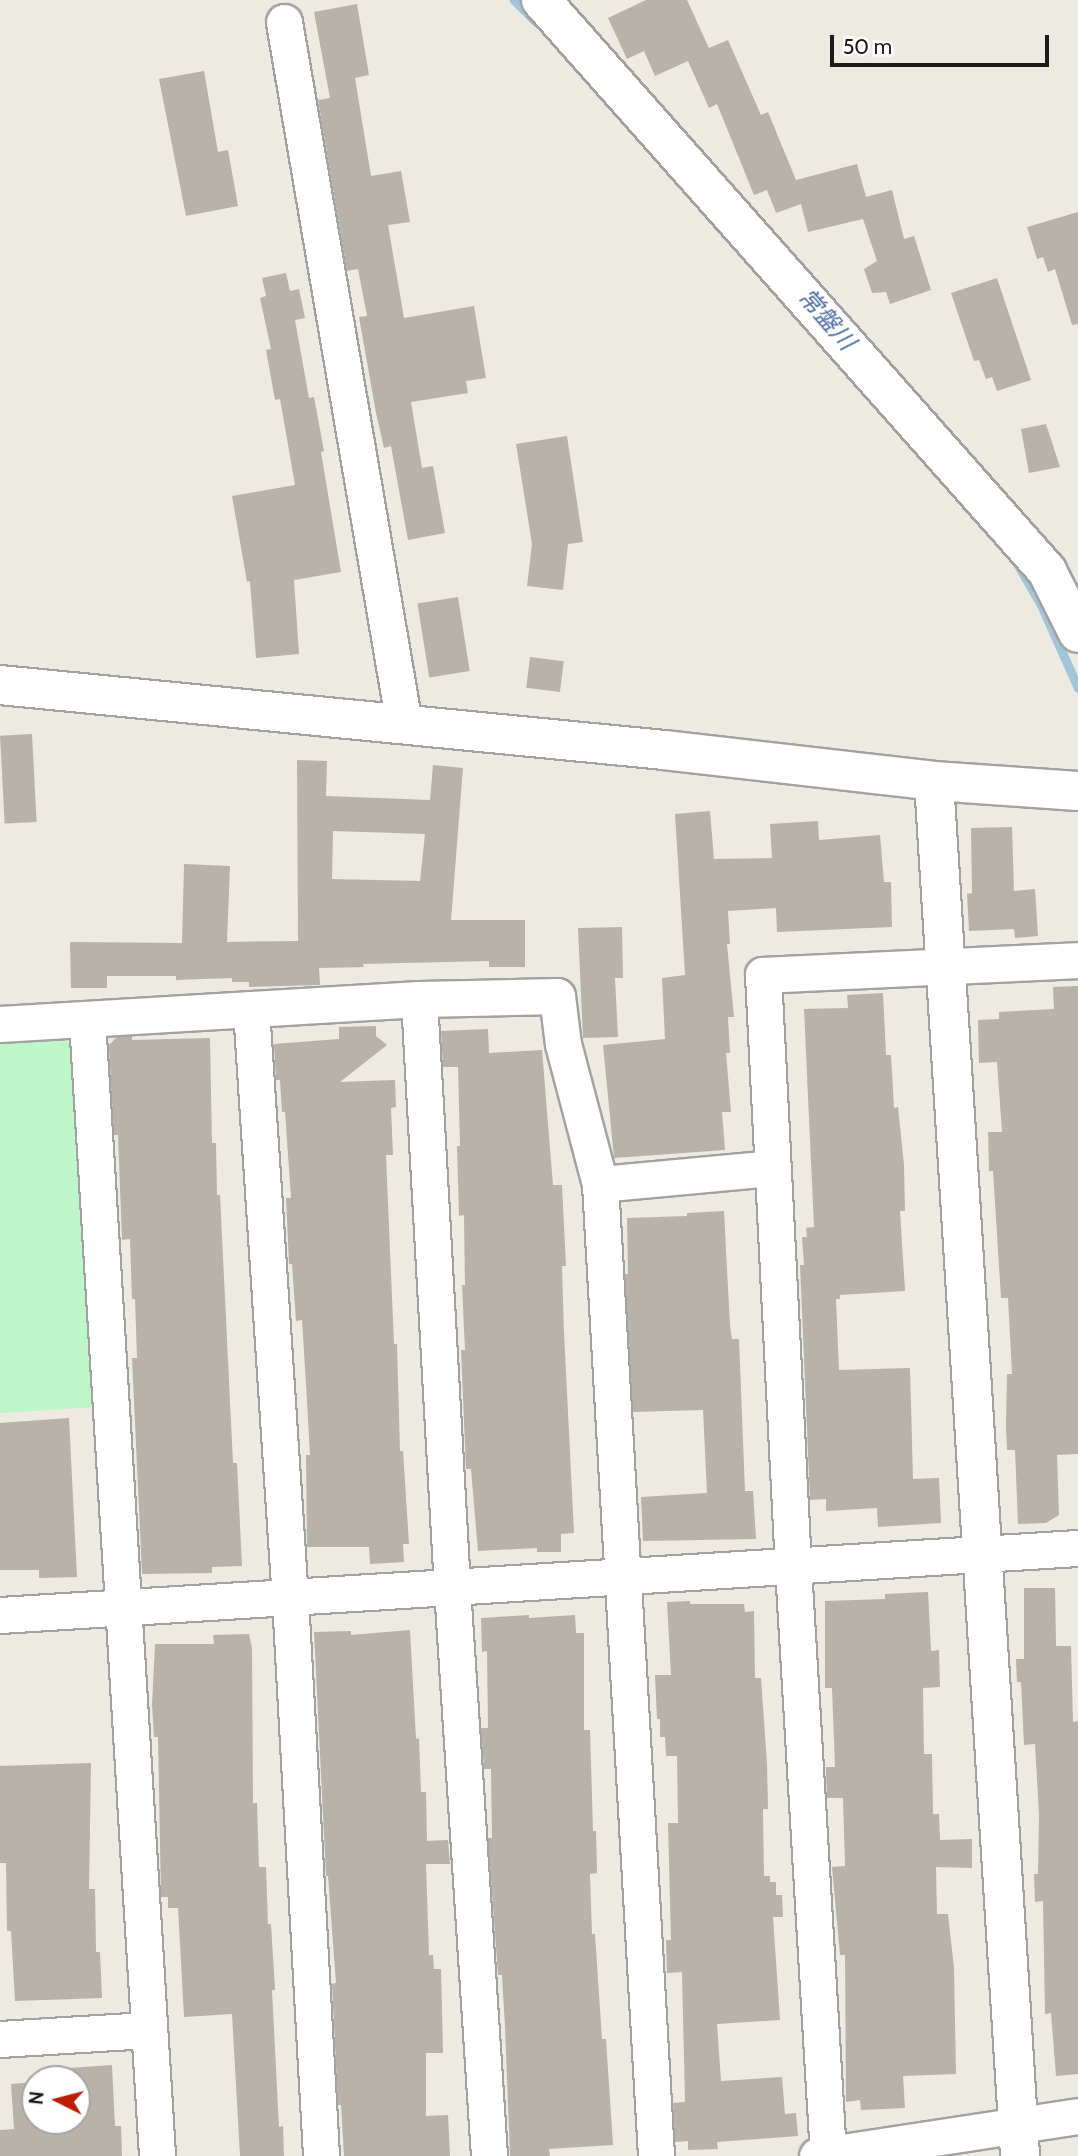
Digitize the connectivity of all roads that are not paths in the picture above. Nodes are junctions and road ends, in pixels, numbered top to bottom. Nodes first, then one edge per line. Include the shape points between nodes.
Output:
1 (541, 0) edge
2 (284, 22) dead end
3 (1078, 633) edge
4 (0, 685) edge
5 (404, 724) junction
6 (934, 780) junction
7 (1078, 791) edge
8 (1078, 960) edge
9 (946, 967) junction
10 (419, 999) junction
11 (251, 1009) junction
12 (87, 1020) junction
13 (0, 1024) edge
14 (772, 1168) junction
15 (600, 1184) junction
16 (1078, 1548) edge
17 (983, 1554) junction
18 (793, 1567) junction
19 (623, 1575) junction
20 (452, 1588) junction
21 (290, 1599) junction
22 (121, 1609) junction
23 (0, 1615) edge
24 (149, 2031) junction
25 (0, 2039) edge
26 (1078, 2116) edge
27 (1019, 2141) edge
28 (822, 2155) edge
29 (157, 2156) edge
30 (321, 2156) edge
31 (489, 2156) edge
32 (656, 2156) edge

1 - 3 street via 1047,571
2 - 5 street
4 - 5 street
5 - 6 street
6 - 7 street
6 - 9 street
8 - 9 street
9 - 14 street via 763,975
9 - 17 street
10 - 11 street
10 - 15 street via 557,996 563,1044
10 - 20 street
11 - 12 street
11 - 21 street
12 - 13 street
12 - 22 street
14 - 15 street
14 - 18 street
15 - 19 street
16 - 17 street
17 - 18 street
17 - 27 street
18 - 19 street
18 - 28 street
19 - 20 street
19 - 32 street
20 - 21 street
20 - 31 street
21 - 22 street
21 - 30 street
22 - 23 street
22 - 24 street
24 - 25 street
24 - 29 street
26 - 27 street
27 - 28 street

